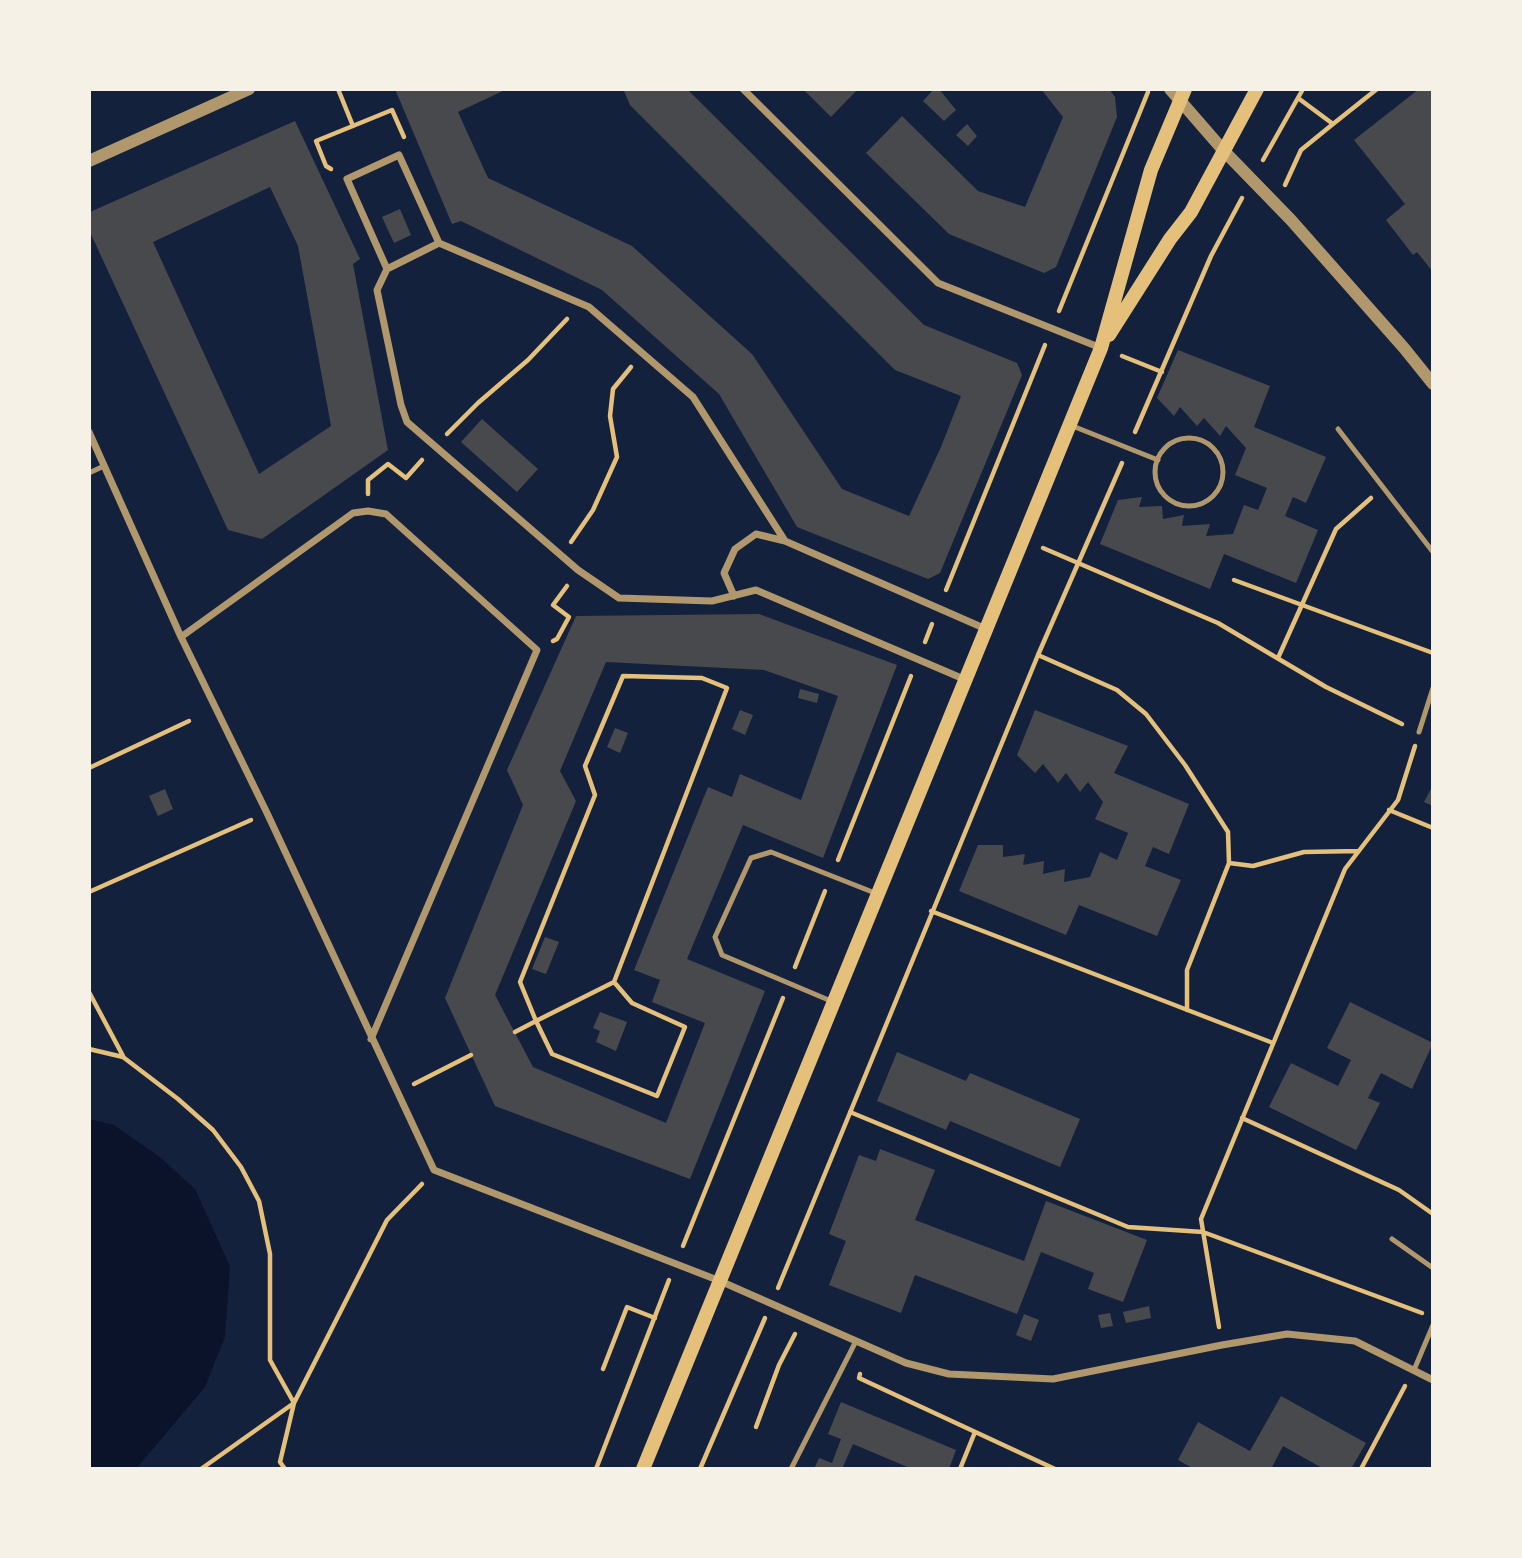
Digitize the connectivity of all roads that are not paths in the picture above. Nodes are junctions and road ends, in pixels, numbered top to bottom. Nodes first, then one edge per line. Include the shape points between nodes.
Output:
1 (249, 89) edge
2 (743, 89) edge
3 (1170, 89) edge
4 (1257, 89) edge
5 (1183, 95) edge
6 (1223, 150) junction
7 (89, 162) edge
8 (439, 243) junction
9 (387, 269) junction
10 (1101, 348) junction
11 (1433, 384) edge
12 (1070, 425) junction
13 (1338, 429) dead end
14 (89, 432) edge
15 (1158, 460) junction
16 (104, 466) junction
17 (89, 473) edge
18 (785, 541) junction
19 (1433, 552) edge
20 (734, 596) junction
21 (986, 629) junction
22 (181, 637) junction
23 (966, 680) junction
24 (1433, 688) edge
25 (1419, 732) road end
26 (878, 894) junction
27 (834, 1002) junction
28 (371, 1039) junction
29 (1392, 1239) dead end
30 (1433, 1268) edge
31 (720, 1281) junction
32 (1433, 1325) edge
33 (856, 1341) junction
34 (1414, 1370) junction
35 (1433, 1380) edge
36 (643, 1469) edge
37 (791, 1469) edge

1 - 7 street
2 - 10 street via 938,283
3 - 5 street
4 - 6 main road
5 - 6 street
5 - 10 main road via 1151,170
6 - 10 main road via 1191,212
6 - 11 street
8 - 9 street
8 - 9 street via 399,155 347,179
8 - 18 street via 582,303 642,353 692,397
9 - 20 street via 377,290 407,422 561,556 619,598 712,601
10 - 12 main road
12 - 15 lane
12 - 21 main road
13 - 19 lane
14 - 16 street
15 - 15 lane via 1158,487 1173,503 1194,507 1213,497 1224,478 1220,456 1206,441 1184,437 1165,447
16 - 17 lane
16 - 22 street
18 - 20 street via 756,534 735,549 724,573
18 - 21 street
20 - 23 street via 756,590
21 - 23 main road
22 - 28 street
22 - 28 street via 353,513 368,511 386,513 537,650
23 - 26 main road
24 - 25 lane
26 - 27 main road
26 - 27 lane via 771,852 751,858 715,937 722,955
27 - 31 main road
28 - 31 street via 435,1170
29 - 30 lane
31 - 33 street
31 - 36 main road
32 - 34 lane
33 - 34 street via 906,1363 949,1374 1053,1379 1287,1334 1355,1341
33 - 37 lane
34 - 35 street

